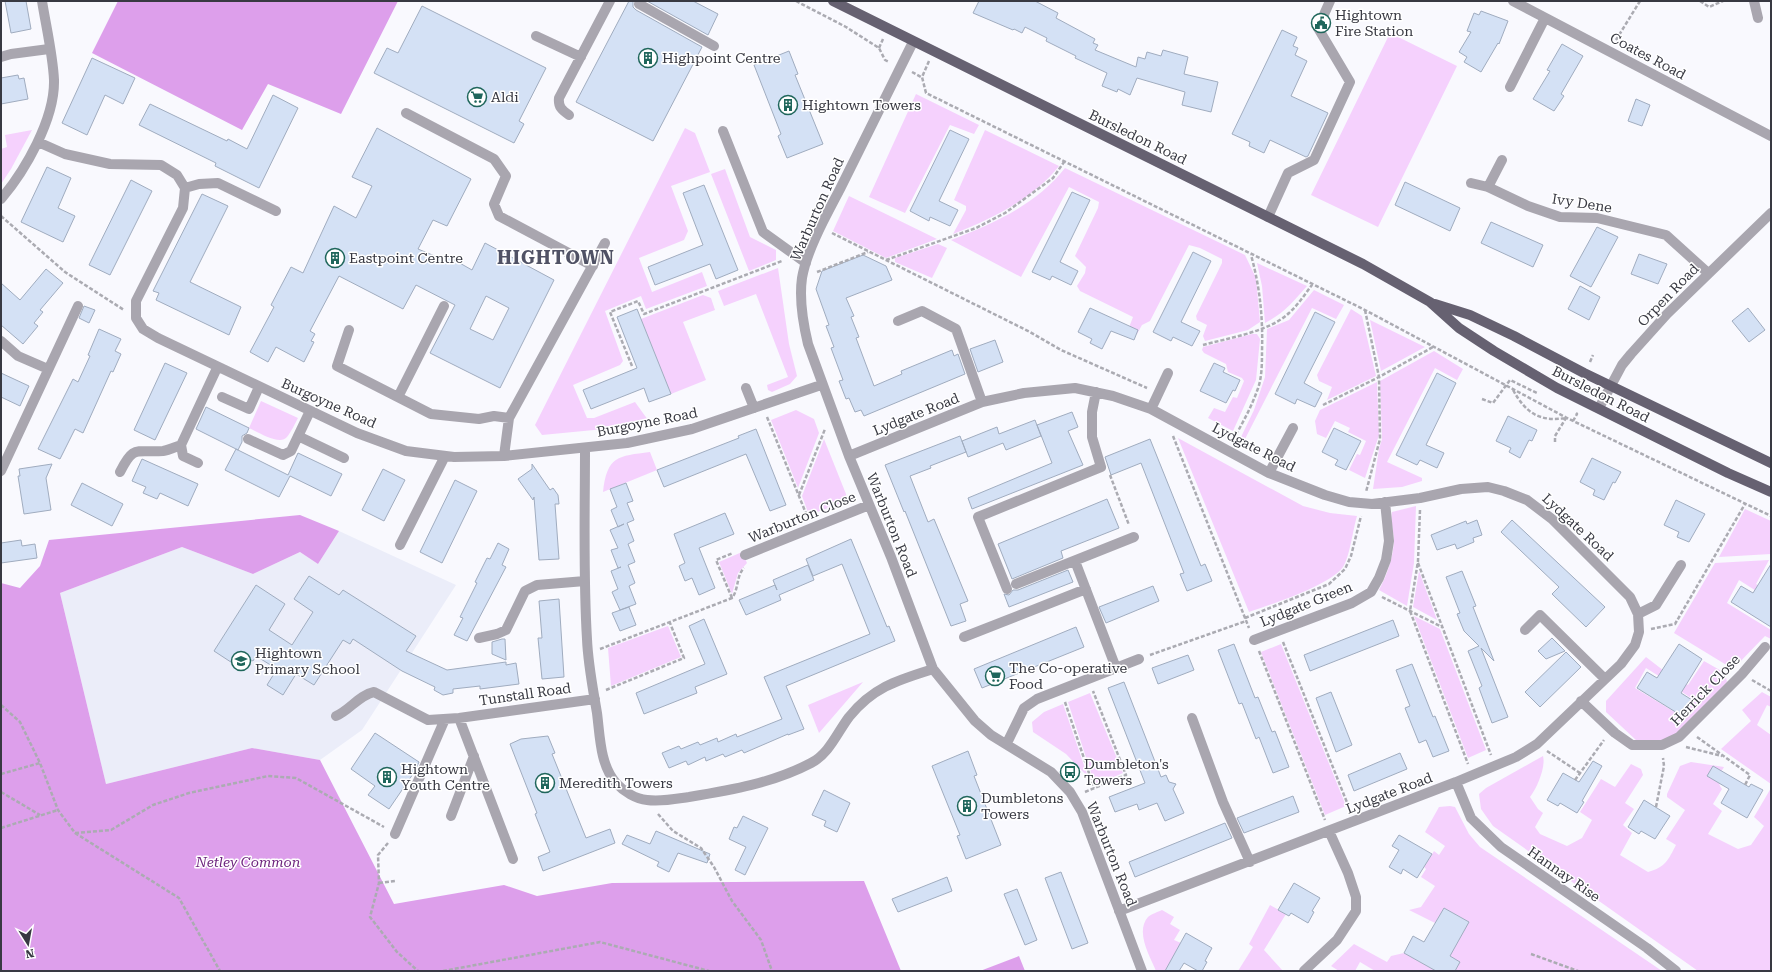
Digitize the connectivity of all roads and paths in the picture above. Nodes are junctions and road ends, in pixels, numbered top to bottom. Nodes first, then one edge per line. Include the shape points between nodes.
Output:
1 (42, 1) edge
2 (610, 1) edge
3 (641, 1) edge
4 (796, 1) edge
5 (833, 1) edge
6 (1330, 1) edge
7 (1513, 1) edge
8 (1640, 1) edge
9 (1700, 1) edge
10 (1723, 1) edge
11 (1754, 1) edge
12 (1546, 18) junction
13 (1758, 18) dead end
14 (536, 36) dead end
15 (914, 42) junction
16 (714, 46) dead end
17 (49, 49) junction
18 (1609, 51) junction
19 (1, 57) edge
20 (581, 57) junction
21 (886, 60) dead end
22 (922, 77) dead end
23 (1510, 87) dead end
24 (406, 113) dead end
25 (569, 115) dead end
26 (723, 131) dead end
27 (1771, 136) edge
28 (38, 142) junction
29 (1502, 160) dead end
30 (1064, 162) junction
31 (1471, 183) dead end
32 (1488, 187) junction
33 (185, 188) junction
34 (1, 200) edge
35 (276, 211) dead end
36 (1771, 213) edge
37 (1, 216) edge
38 (1268, 217) junction
39 (821, 227) junction
40 (605, 244) dead end
41 (868, 252) junction
42 (1251, 254) junction
43 (796, 256) junction
44 (885, 260) junction
45 (806, 263) junction
46 (593, 266) junction
47 (1708, 273) junction
48 (802, 278) junction
49 (1312, 285) junction
50 (1430, 302) junction
51 (78, 306) dead end
52 (444, 306) dead end
53 (1365, 310) junction
54 (136, 318) junction
55 (898, 321) dead end
56 (1263, 327) junction
57 (349, 330) dead end
58 (1, 341) edge
59 (1202, 345) dead end
60 (1434, 347) junction
61 (632, 366) dead end
62 (217, 368) junction
63 (48, 369) junction
64 (1168, 373) dead end
65 (1379, 378) junction
66 (821, 385) junction
67 (1505, 386) junction
68 (1611, 386) junction
69 (259, 387) junction
70 (746, 388) dead end
71 (1513, 390) junction
72 (1096, 392) junction
73 (1159, 394) junction
74 (222, 397) dead end
75 (398, 397) junction
76 (1544, 397) dead end
77 (1482, 399) dead end
78 (982, 402) junction
79 (1323, 405) dead end
80 (758, 407) junction
81 (1599, 408) junction
82 (1152, 409) junction
83 (310, 411) junction
84 (832, 412) junction
85 (1577, 414) dead end
86 (1165, 416) junction
87 (509, 418) junction
88 (1567, 418) junction
89 (1573, 421) junction
90 (1293, 428) dead end
91 (298, 436) junction
92 (248, 438) dead end
93 (1555, 442) dead end
94 (181, 445) junction
95 (585, 448) junction
96 (1228, 450) junction
97 (445, 456) junction
98 (504, 456) junction
99 (849, 456) junction
100 (344, 458) dead end
101 (198, 463) dead end
102 (1771, 463) edge
103 (1101, 467) junction
104 (1, 471) edge
105 (120, 472) dead end
106 (1268, 472) junction
107 (1771, 492) edge
108 (798, 495) junction
109 (1420, 498) junction
110 (1385, 502) junction
111 (1364, 504) junction
112 (1745, 504) junction
113 (868, 505) junction
114 (1771, 516) edge
115 (812, 528) junction
116 (1134, 537) joint
117 (400, 545) dead end
118 (745, 555) junction
119 (1075, 561) junction
120 (1418, 561) junction
121 (1681, 565) dead end
122 (585, 581) junction
123 (1086, 590) junction
124 (1371, 592) junction
125 (732, 598) junction
126 (1410, 610) junction
127 (1638, 614) junction
128 (1245, 620) junction
129 (670, 623) junction
130 (1442, 627) junction
131 (1525, 630) dead end
132 (1279, 632) junction
133 (1639, 632) junction
134 (964, 637) dead end
135 (480, 638) dead end
136 (1254, 640) junction
137 (1765, 647) dead end
138 (589, 653) junction
139 (1139, 659) joint
140 (1116, 668) junction
141 (933, 669) junction
142 (1742, 674) junction
143 (1088, 679) junction
144 (1604, 679) junction
145 (1061, 689) junction
146 (1771, 691) edge
147 (594, 697) junction
148 (1581, 701) junction
149 (1, 705) edge
150 (336, 716) dead end
151 (459, 718) junction
152 (1192, 718) dead end
153 (445, 719) junction
154 (1611, 730) junction
155 (1687, 730) junction
156 (1006, 743) junction
157 (1536, 744) junction
158 (1665, 744) junction
159 (474, 756) junction
160 (1724, 756) junction
161 (40, 763) junction
162 (1495, 766) junction
163 (1, 774) edge
164 (1580, 774) junction
165 (1472, 776) junction
166 (1575, 780) dead end
167 (1456, 782) junction
168 (1746, 785) dead end
169 (1094, 788) junction
170 (1, 792) edge
171 (1073, 797) junction
172 (646, 800) junction
173 (1656, 808) dead end
174 (58, 810) junction
175 (40, 815) junction
176 (451, 816) dead end
177 (1354, 822) junction
178 (1, 828) edge
179 (1330, 831) junction
180 (75, 833) junction
181 (396, 834) junction
182 (513, 858) dead end
183 (1250, 862) junction
184 (395, 881) dead end
185 (379, 883) junction
186 (1119, 911) junction
187 (1531, 954) dead end
188 (220, 971) edge
189 (418, 971) edge
190 (443, 971) edge
191 (709, 971) edge
192 (772, 971) edge
193 (1142, 971) edge
194 (1304, 971) edge
195 (1578, 971) edge
196 (1676, 971) edge

1 - 17 street
2 - 20 street
3 - 16 street via 639,4
4 - 21 path via 879,48
5 - 15 main road, Bursledon Road
6 - 38 street via 1318,28 1350,82 1314,160 1288,173
7 - 12 street, Coates Road
8 - 18 path
9 - 10 path via 1709,7
11 - 13 street
12 - 18 street, Coates Road
12 - 23 street
14 - 20 street
15 - 38 main road, Bursledon Road
15 - 39 street, Warburton Road
17 - 19 street
17 - 28 street via 54,80 53,95
18 - 27 street, Coates Road
20 - 25 street via 559,98 558,104
22 - 30 path via 926,93
24 - 46 street via 494,159 506,176 494,204 499,216
26 - 43 street via 764,232
28 - 33 street via 65,154 110,164 161,165 177,175
28 - 34 street via 27,164
29 - 32 street
30 - 42 path
30 - 44 path via 1053,178 1005,213 976,228
31 - 32 street, Ivy Dene
32 - 47 street, Ivy Dene via 1528,206 1560,217 1597,218 1666,235
33 - 35 street via 198,184 218,183
33 - 54 street via 183,208 136,301
36 - 47 street, Orpen Road
37 - 54 path via 65,272
38 - 50 main road, Bursledon Road via 1364,264
39 - 41 path
39 - 45 street, Warburton Road
40 - 46 street
41 - 44 path
41 - 48 path
42 - 49 path
42 - 56 path via 1258,282
43 - 45 street
43 - 61 path via 644,314 638,301 610,312
44 - 73 path via 1061,350
45 - 48 street, Warburton Road
46 - 87 street
47 - 68 street, Orpen Road via 1631,354
48 - 66 street, Warburton Road via 804,325
49 - 53 path
49 - 56 path via 1289,313
50 - 68 main road, Bursledon Road via 1508,333
50 - 81 main road, Bursledon Road via 1459,328 1494,351 1556,388
51 - 63 street
52 - 75 street
53 - 60 path
53 - 65 path
54 - 62 street, Burgoyne Road via 143,329
55 - 78 street via 922,311 956,329
56 - 59 path
56 - 96 path via 1262,365 1258,390
57 - 75 street via 338,366
58 - 63 street via 18,356
60 - 65 path
60 - 67 path
62 - 69 street, Burgoyne Road
62 - 94 street
63 - 104 street
64 - 73 street
65 - 79 path
65 - 111 path via 1380,439
66 - 80 street, Burgoyne Road
66 - 84 street, Warburton Road
67 - 71 path
67 - 76 path via 1510,380
67 - 77 path via 1493,403
68 - 81 street, Orpen Road
68 - 102 main road, Bursledon Road
69 - 74 street via 249,409
69 - 83 street, Burgoyne Road
70 - 80 street
71 - 88 path
71 - 88 path via 1527,410 1545,419
72 - 78 street, Lydgate Road via 1075,388 1024,393
72 - 82 street, Lydgate Road
72 - 103 street via 1092,412 1092,437
73 - 82 street
75 - 87 street via 431,414 479,419 494,416
78 - 99 street, Lydgate Road
80 - 95 street, Burgoyne Road via 692,429 627,443
80 - 108 path
81 - 107 main road, Bursledon Road via 1721,470
82 - 86 street, Lydgate Road
83 - 91 street
83 - 97 street, Burgoyne Road via 357,433 406,451
84 - 99 street, Warburton Road
84 - 108 path
85 - 89 path
86 - 96 street, Lydgate Road
86 - 128 path
87 - 98 street
88 - 89 path
88 - 93 path via 1555,436
89 - 112 path
90 - 106 street
91 - 92 street via 291,451 284,455
91 - 100 street
94 - 101 street via 183,456
94 - 105 street via 164,451 142,450 128,457
95 - 98 street, Burgoyne Road
95 - 122 street
96 - 106 street, Lydgate Road
97 - 98 street, Burgoyne Road
97 - 117 street
99 - 113 street, Warburton Road
103 - 116 path via 1110,475
103 - 119 street via 978,517 1011,586
106 - 111 street, Lydgate Road via 1325,495
108 - 115 path
109 - 110 street, Lydgate Road
109 - 120 path
109 - 127 street, Lydgate Road via 1461,489 1488,487 1504,490 1527,500 1552,519 1619,584 1630,596
110 - 111 street, Lydgate Road
110 - 124 street, Lydgate Green via 1389,541 1386,560
111 - 128 path via 1351,556 1345,569 1329,584
112 - 114 path
112 - 133 path via 1675,624
113 - 115 street, Warburton Close
113 - 141 street, Warburton Road via 891,556
115 - 118 street, Warburton Close
116 - 119 street
118 - 125 path via 749,565 740,574
118 - 125 path via 743,550 716,560
119 - 123 street
120 - 126 path
120 - 130 path
121 - 127 street via 1656,605
122 - 135 street via 537,585 524,591 506,630
122 - 138 street
123 - 134 street
123 - 140 street
124 - 126 path
124 - 132 street, Lydgate Green via 1352,603
125 - 129 path
126 - 130 path
126 - 165 path
127 - 133 street, Lydgate Road
128 - 136 path
128 - 139 path
129 - 138 path
129 - 147 path via 684,658
130 - 162 path
131 - 144 street via 1540,615
132 - 136 street, Lydgate Green
132 - 177 path
133 - 144 street, Lydgate Road via 1635,645 1621,664
136 - 179 path
137 - 142 street, Herrick Close
138 - 147 street
139 - 140 street
140 - 143 street
141 - 156 street, Warburton Road via 975,721 991,735
141 - 172 street via 876,690 850,716 826,751 812,762 747,787 666,800
142 - 146 path
142 - 155 street, Herrick Close
143 - 145 street
143 - 169 path via 1126,775
144 - 148 street, Lydgate Road
145 - 156 street via 1037,699 1024,708
145 - 169 path
147 - 151 street, Tunstall Road
147 - 172 street via 608,771 617,784 629,794
148 - 154 street
148 - 157 street, Lydgate Road
149 - 161 path via 20,722
150 - 153 street, Tunstall Road via 362,696 374,692 428,720
151 - 153 street, Tunstall Road
151 - 159 street
152 - 183 street via 1223,802
153 - 181 street
154 - 158 street via 1632,745
154 - 164 path
155 - 158 street, Herrick Close
155 - 160 path
156 - 171 street, Warburton Road via 1051,772
157 - 162 street, Lydgate Road
157 - 164 path
158 - 160 path
158 - 173 path via 1664,766
159 - 176 street
159 - 182 street
160 - 168 path via 1750,775
161 - 163 path
161 - 174 path
162 - 165 street, Lydgate Road
164 - 166 path
165 - 167 street, Lydgate Road
167 - 177 street, Lydgate Road
167 - 196 street, Hannay Rise via 1471,818 1501,847 1648,948
169 - 171 path
170 - 175 path
171 - 186 street, Warburton Road via 1082,812
172 - 192 path via 674,831 701,848 732,902 761,940
174 - 175 path
174 - 180 path
175 - 178 path
177 - 179 street, Lydgate Road
179 - 183 street, Lydgate Road
179 - 194 street via 1356,897 1356,911 1337,940
180 - 181 path via 111,830 153,805 189,793 268,776 296,778
180 - 188 path via 179,898
181 - 185 path via 378,855
183 - 186 street, Lydgate Road
184 - 185 path
185 - 189 path via 370,918 397,952
186 - 193 street, Warburton Road
187 - 195 path
190 - 191 path via 600,942

